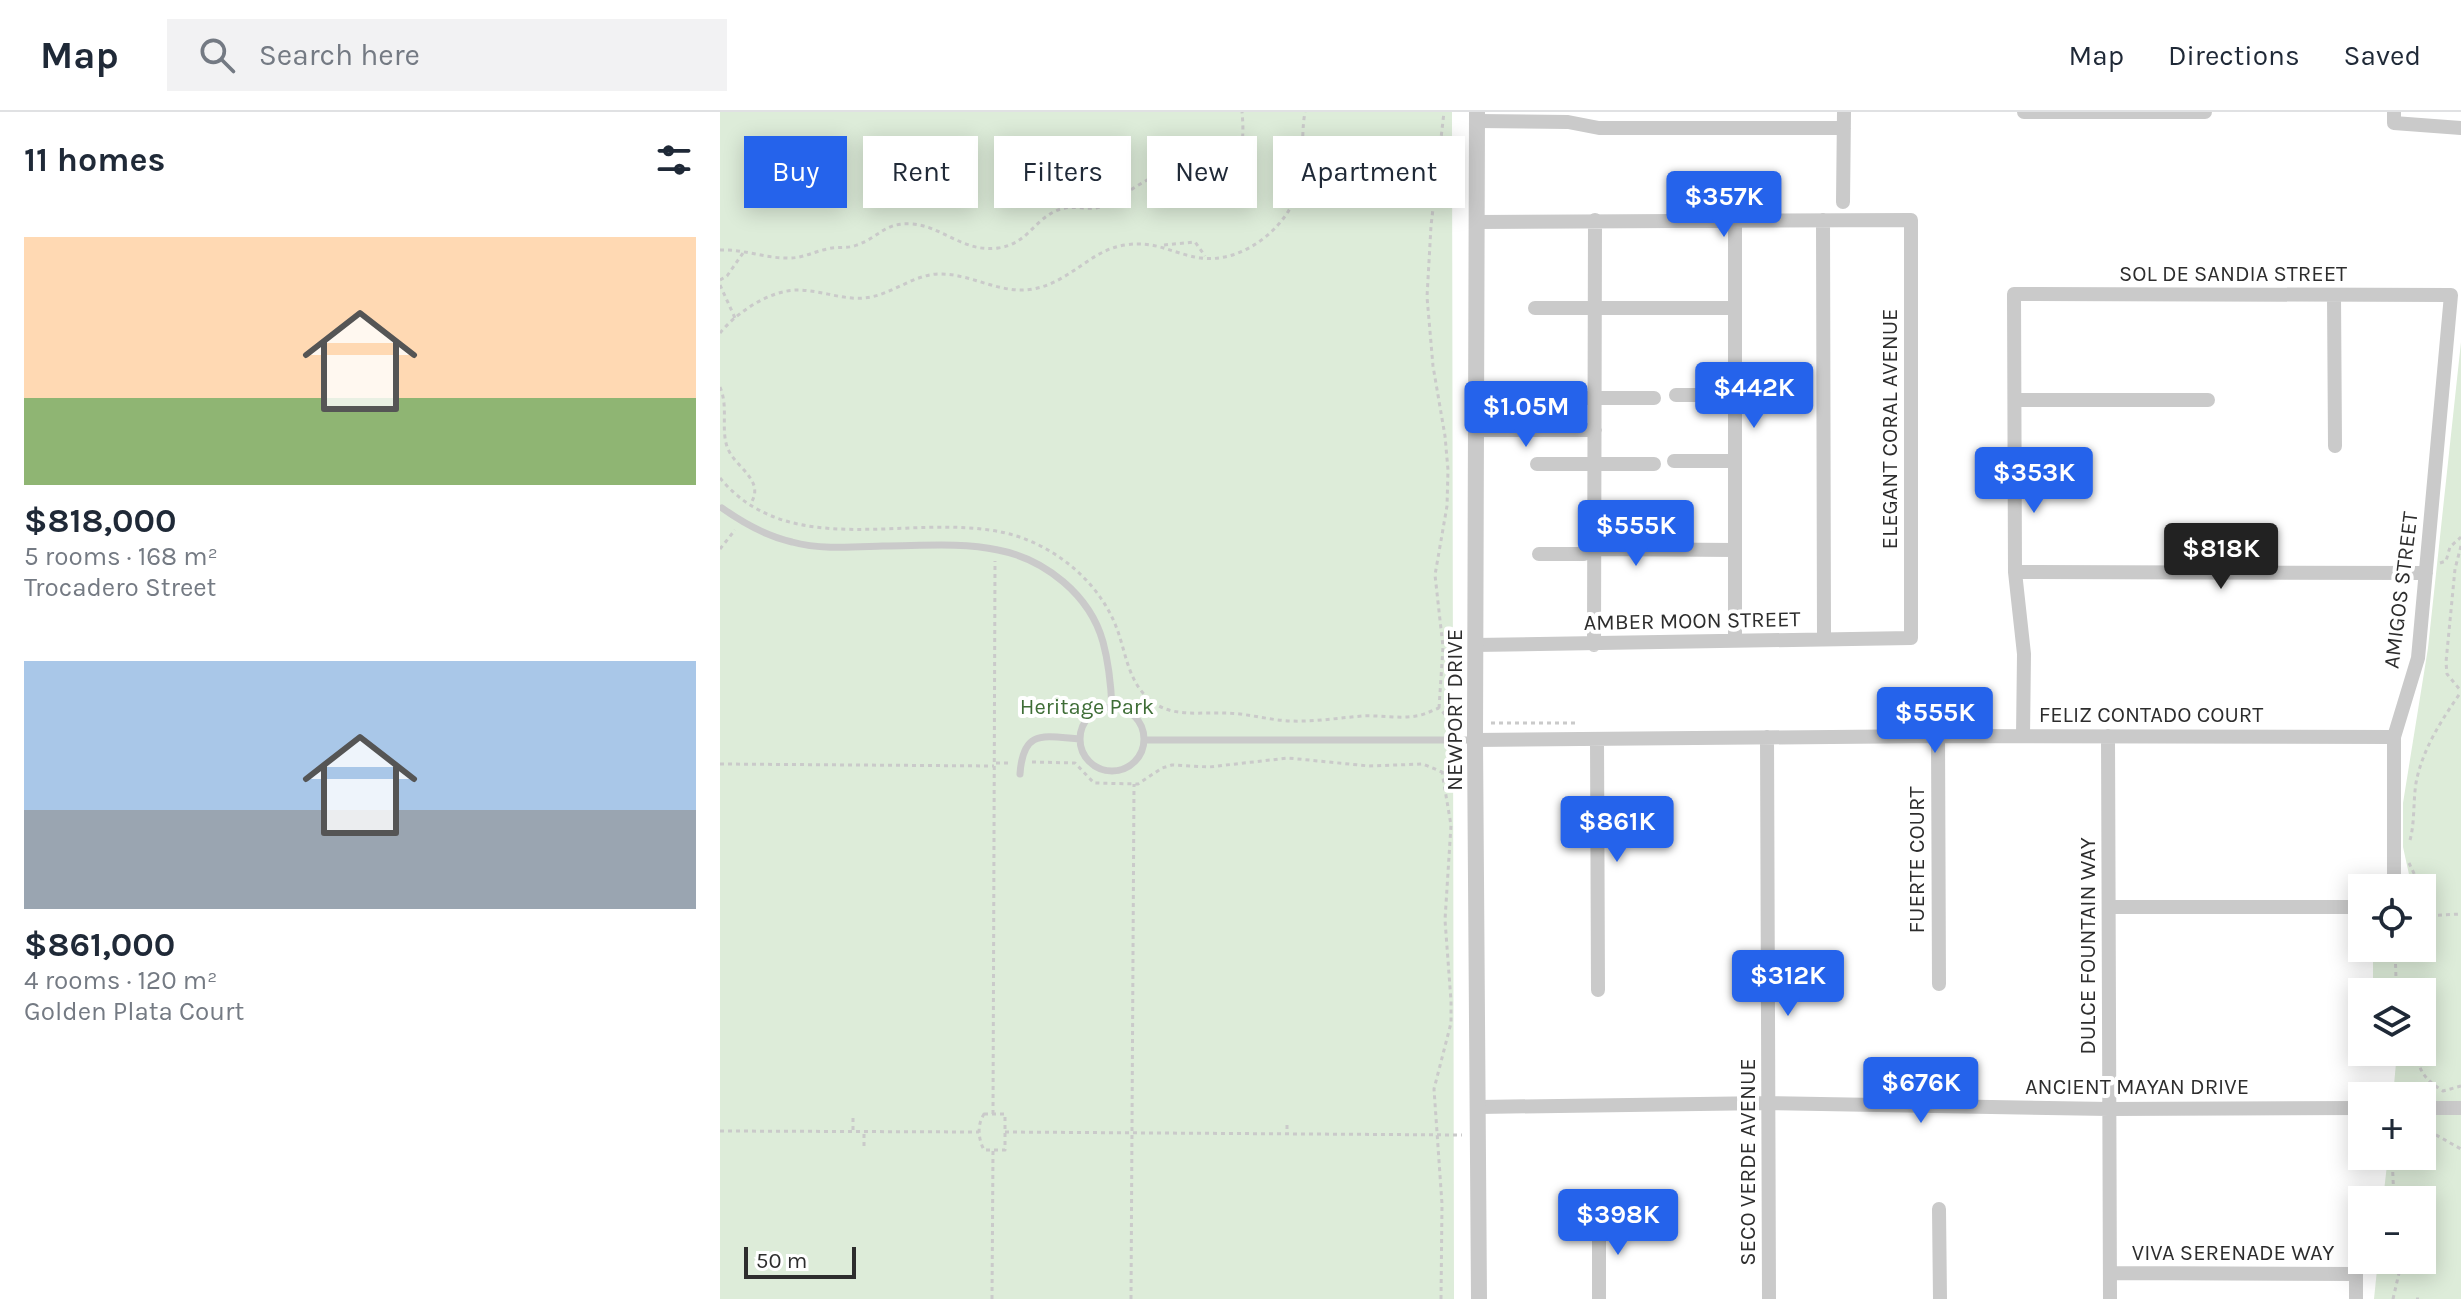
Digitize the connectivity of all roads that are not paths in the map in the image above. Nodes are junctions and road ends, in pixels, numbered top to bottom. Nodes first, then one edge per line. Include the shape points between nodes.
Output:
1 (1600, 112) edge
2 (1844, 112) edge
3 (2024, 112) edge
4 (2205, 112) edge
5 (1478, 115) edge
6 (2394, 118) edge
7 (1599, 128) junction
8 (1844, 128) junction
9 (2461, 128) edge
10 (1843, 202) dead end
11 (1595, 220) junction
12 (1735, 220) junction
13 (1823, 220) junction
14 (1477, 222) junction
15 (2334, 295) junction
16 (2451, 295) joint
17 (1535, 308) dead end
18 (1595, 308) junction
19 (1735, 308) junction
20 (1676, 395) dead end
21 (1735, 395) junction
22 (1536, 398) dead end
23 (1595, 398) junction
24 (1654, 398) dead end
25 (2015, 400) junction
26 (2208, 400) dead end
27 (1477, 430) junction
28 (1595, 430) junction
29 (2335, 446) dead end
30 (1674, 461) dead end
31 (1735, 461) junction
32 (1537, 464) dead end
33 (1595, 464) junction
34 (1654, 464) dead end
35 (721, 508) edge
36 (1595, 549) junction
37 (1735, 550) junction
38 (1539, 554) dead end
39 (2015, 572) junction
40 (2426, 573) junction
41 (1911, 638) joint
42 (1824, 639) junction
43 (1735, 640) junction
44 (1475, 645) junction
45 (1594, 645) junction
46 (1112, 708) junction
47 (1475, 732) junction
48 (1938, 736) junction
49 (2023, 736) junction
50 (2108, 736) junction
51 (1767, 737) junction
52 (2394, 737) junction
53 (1079, 739) junction
54 (1597, 739) junction
55 (1144, 740) junction
56 (1020, 774) dead end
57 (2394, 874) edge
58 (2109, 907) junction
59 (2348, 907) edge
60 (1939, 984) dead end
61 (1598, 990) dead end
62 (1769, 1103) junction
63 (1479, 1107) junction
64 (2348, 1108) edge
65 (2436, 1108) edge
66 (2461, 1108) edge
67 (2109, 1109) junction
68 (1939, 1209) dead end
69 (1599, 1215) dead end
70 (2110, 1273) junction
71 (1479, 1299) edge
72 (1599, 1299) edge
73 (1769, 1299) edge
74 (1940, 1299) edge
75 (2110, 1299) edge
76 (2356, 1299) edge

1 - 7 street
2 - 8 street
3 - 4 street
5 - 7 street
5 - 14 street, NEWPORT DRIVE
6 - 9 street
7 - 8 street
8 - 10 street
11 - 12 street
11 - 14 street
11 - 18 street
12 - 13 street
12 - 19 street
13 - 41 street, ELEGANT CORAL AVENUE via 1911,220
13 - 42 street
14 - 27 street, NEWPORT DRIVE
15 - 16 street, SOL DE SANDIA STREET
15 - 25 street, SOL DE SANDIA STREET via 2014,294
15 - 29 street
16 - 40 street, AMIGOS STREET
17 - 18 street
18 - 19 street
18 - 23 street
19 - 21 street
20 - 21 street
21 - 31 street
22 - 23 street
23 - 24 street
23 - 28 street
25 - 26 street
25 - 39 street
27 - 28 street
27 - 44 street, NEWPORT DRIVE
28 - 33 street
30 - 31 street
31 - 37 street
32 - 33 street
33 - 34 street
33 - 36 street
35 - 46 lane via 770,535 820,547 953,546 1014,553 1049,571 1089,612 1110,671
36 - 37 street
36 - 38 street via 1584,554
36 - 45 street
37 - 43 street
39 - 40 street
39 - 49 street via 2024,654
40 - 52 street, AMIGOS STREET via 2418,658
41 - 42 street, AMBER MOON STREET
42 - 43 street, AMBER MOON STREET
43 - 45 street, AMBER MOON STREET
44 - 45 street, AMBER MOON STREET
44 - 47 street, NEWPORT DRIVE
46 - 53 lane via 1087,719
46 - 55 lane via 1135,717
47 - 54 street, FELIZ CONTADO COURT
47 - 55 lane
47 - 63 street, NEWPORT DRIVE
48 - 49 street, FELIZ CONTADO COURT
48 - 51 street, FELIZ CONTADO COURT
48 - 60 street, FUERTE COURT
49 - 50 street, FELIZ CONTADO COURT
50 - 52 street, FELIZ CONTADO COURT
50 - 58 street, DULCE FOUNTAIN WAY
51 - 54 street, FELIZ CONTADO COURT
51 - 62 street, SECO VERDE AVENUE
52 - 57 street, AMIGOS STREET
53 - 55 lane via 1085,758 1101,770 1122,770 1139,757
53 - 56 lane via 1036,738 1025,744
54 - 61 street
58 - 59 street
58 - 67 street, DULCE FOUNTAIN WAY
62 - 63 street, ANCIENT MAYAN DRIVE
62 - 67 street, ANCIENT MAYAN DRIVE
62 - 73 street, SECO VERDE AVENUE
63 - 71 street, NEWPORT DRIVE
64 - 67 street, ANCIENT MAYAN DRIVE
65 - 66 street
67 - 70 street, DULCE FOUNTAIN WAY
68 - 74 street
69 - 72 street
70 - 75 street, DULCE FOUNTAIN WAY
70 - 76 street, VIVA SERENADE WAY via 2356,1274

